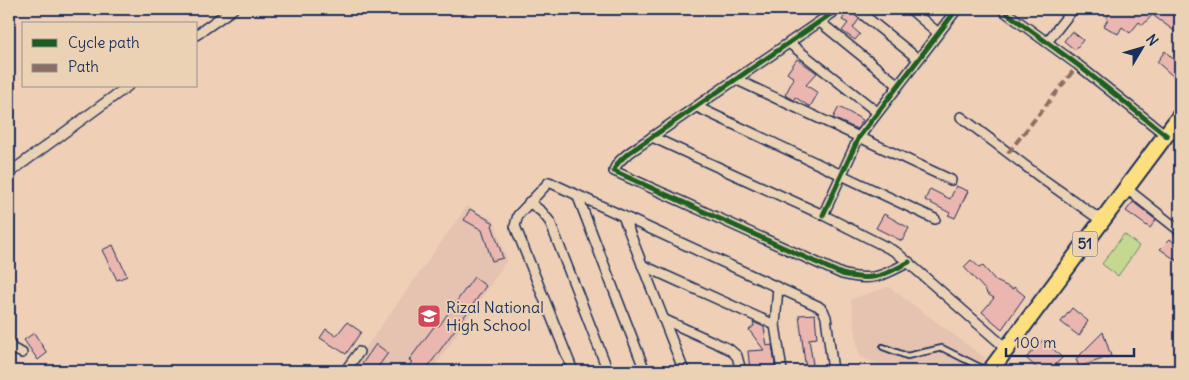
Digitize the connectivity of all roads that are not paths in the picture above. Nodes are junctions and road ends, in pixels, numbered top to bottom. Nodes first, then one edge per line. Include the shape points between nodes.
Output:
1 (233, 9) edge
2 (838, 9) edge
3 (856, 9) edge
4 (910, 9) edge
5 (957, 9) edge
6 (1073, 9) edge
7 (1004, 11) dead end
8 (820, 22) junction
9 (937, 32) junction
10 (198, 35) edge
11 (1047, 42) junction
12 (789, 43) junction
13 (918, 58) junction
14 (735, 79) junction
15 (898, 86) junction
16 (125, 88) edge
17 (697, 107) junction
18 (877, 112) junction
19 (1180, 116) edge
20 (961, 117) dead end
21 (1167, 136) junction
22 (652, 137) junction
23 (859, 138) junction
24 (9, 173) edge
25 (841, 174) junction
26 (951, 180) dead end
27 (1127, 189) junction
28 (578, 197) junction
29 (529, 202) junction
30 (823, 215) junction
31 (623, 216) junction
32 (935, 219) dead end
33 (1102, 221) junction
34 (1180, 231) edge
35 (908, 262) junction
36 (642, 265) junction
37 (778, 288) junction
38 (663, 319) junction
39 (775, 325) junction
40 (9, 343) edge
41 (883, 348) dead end
42 (1008, 349) junction
43 (359, 352) dead end
44 (22, 353) dead end
45 (345, 371) edge
46 (573, 371) edge
47 (608, 371) edge
48 (645, 371) edge
49 (684, 371) edge
50 (741, 371) edge
51 (782, 371) edge
52 (833, 371) edge
53 (990, 371) edge

1 - 10 street
2 - 8 street
3 - 13 street
4 - 9 street
5 - 9 street
6 - 11 street
7 - 11 street
8 - 12 street
8 - 15 street
9 - 13 street
11 - 21 street
12 - 14 street
12 - 18 street
13 - 15 street
14 - 17 street
14 - 23 street
15 - 18 street
16 - 24 street
17 - 22 street
17 - 25 street
18 - 23 street
19 - 21 highway, 51
20 - 33 street
21 - 27 highway, 51
22 - 30 street
22 - 35 street via 623,158 614,170 842,274 868,279
23 - 25 street
23 - 26 street
25 - 30 street
25 - 32 street
27 - 33 highway, 51
27 - 34 street
28 - 29 street via 549,182
28 - 31 street
28 - 48 street
29 - 46 street via 518,215 515,226
29 - 47 street via 550,222
30 - 35 street via 888,247
31 - 36 street
31 - 37 street
33 - 42 highway, 51
35 - 42 street
36 - 38 street
36 - 39 street
37 - 39 street
37 - 52 street via 823,310
38 - 49 street
38 - 50 street via 729,349 737,356
39 - 51 street
40 - 44 street
41 - 53 lane via 907,356 942,348
42 - 53 highway, 51
43 - 45 street

